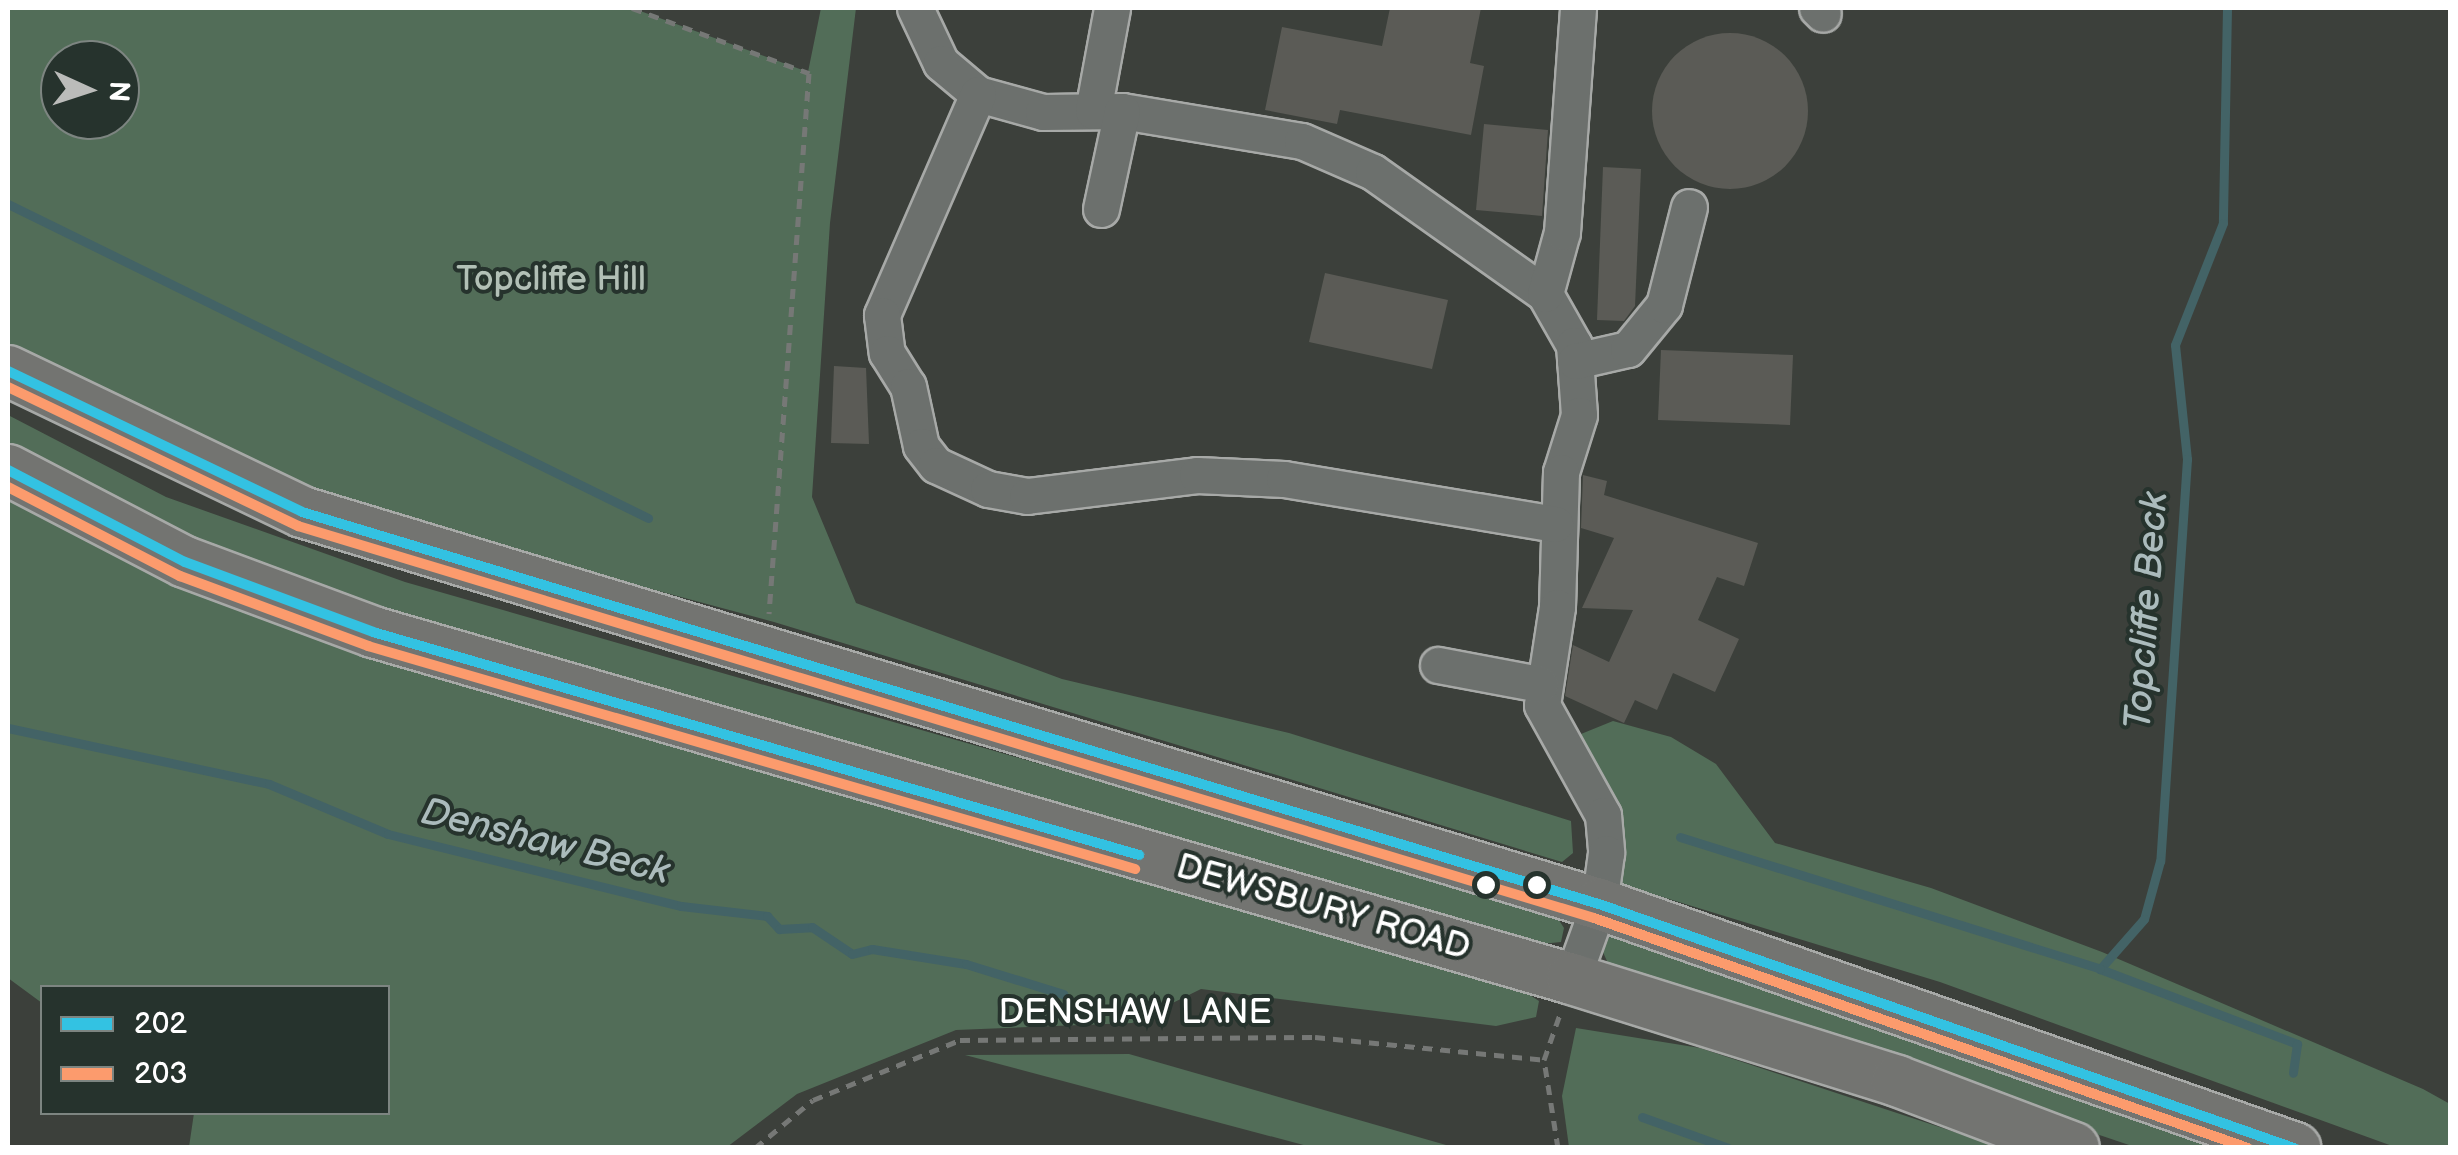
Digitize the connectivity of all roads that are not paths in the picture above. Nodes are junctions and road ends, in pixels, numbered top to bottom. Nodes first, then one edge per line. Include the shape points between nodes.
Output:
1 (915, 8) edge
2 (1112, 8) edge
3 (1578, 8) edge
4 (978, 94) junction
5 (1108, 111) junction
6 (1689, 207) dead end
7 (1101, 209) dead end
8 (1545, 294) junction
9 (1575, 361) junction
10 (8, 370) edge
11 (8, 470) edge
12 (1555, 524) junction
13 (1438, 665) dead end
14 (1540, 684) junction
15 (1598, 904) junction
16 (1572, 979) junction
17 (2074, 1148) edge
18 (2295, 1148) edge

1 - 4 street via 941,63
2 - 5 street
3 - 8 street via 1562,232
4 - 5 street via 1043,112
4 - 12 street via 882,315 887,353 936,465 988,489 1027,496 1197,475 1284,479
5 - 7 street
5 - 8 street via 1302,141 1373,172
6 - 9 street via 1664,305 1628,349
8 - 9 street
9 - 12 street via 1578,414
10 - 15 highway via 302,512
11 - 16 highway, DEWSBURY ROAD via 185,562 373,632
12 - 14 street via 1557,607
13 - 14 street
14 - 15 street via 1542,705 1603,815
15 - 16 street
15 - 18 highway
16 - 17 highway, DEWSBURY ROAD via 1897,1081

